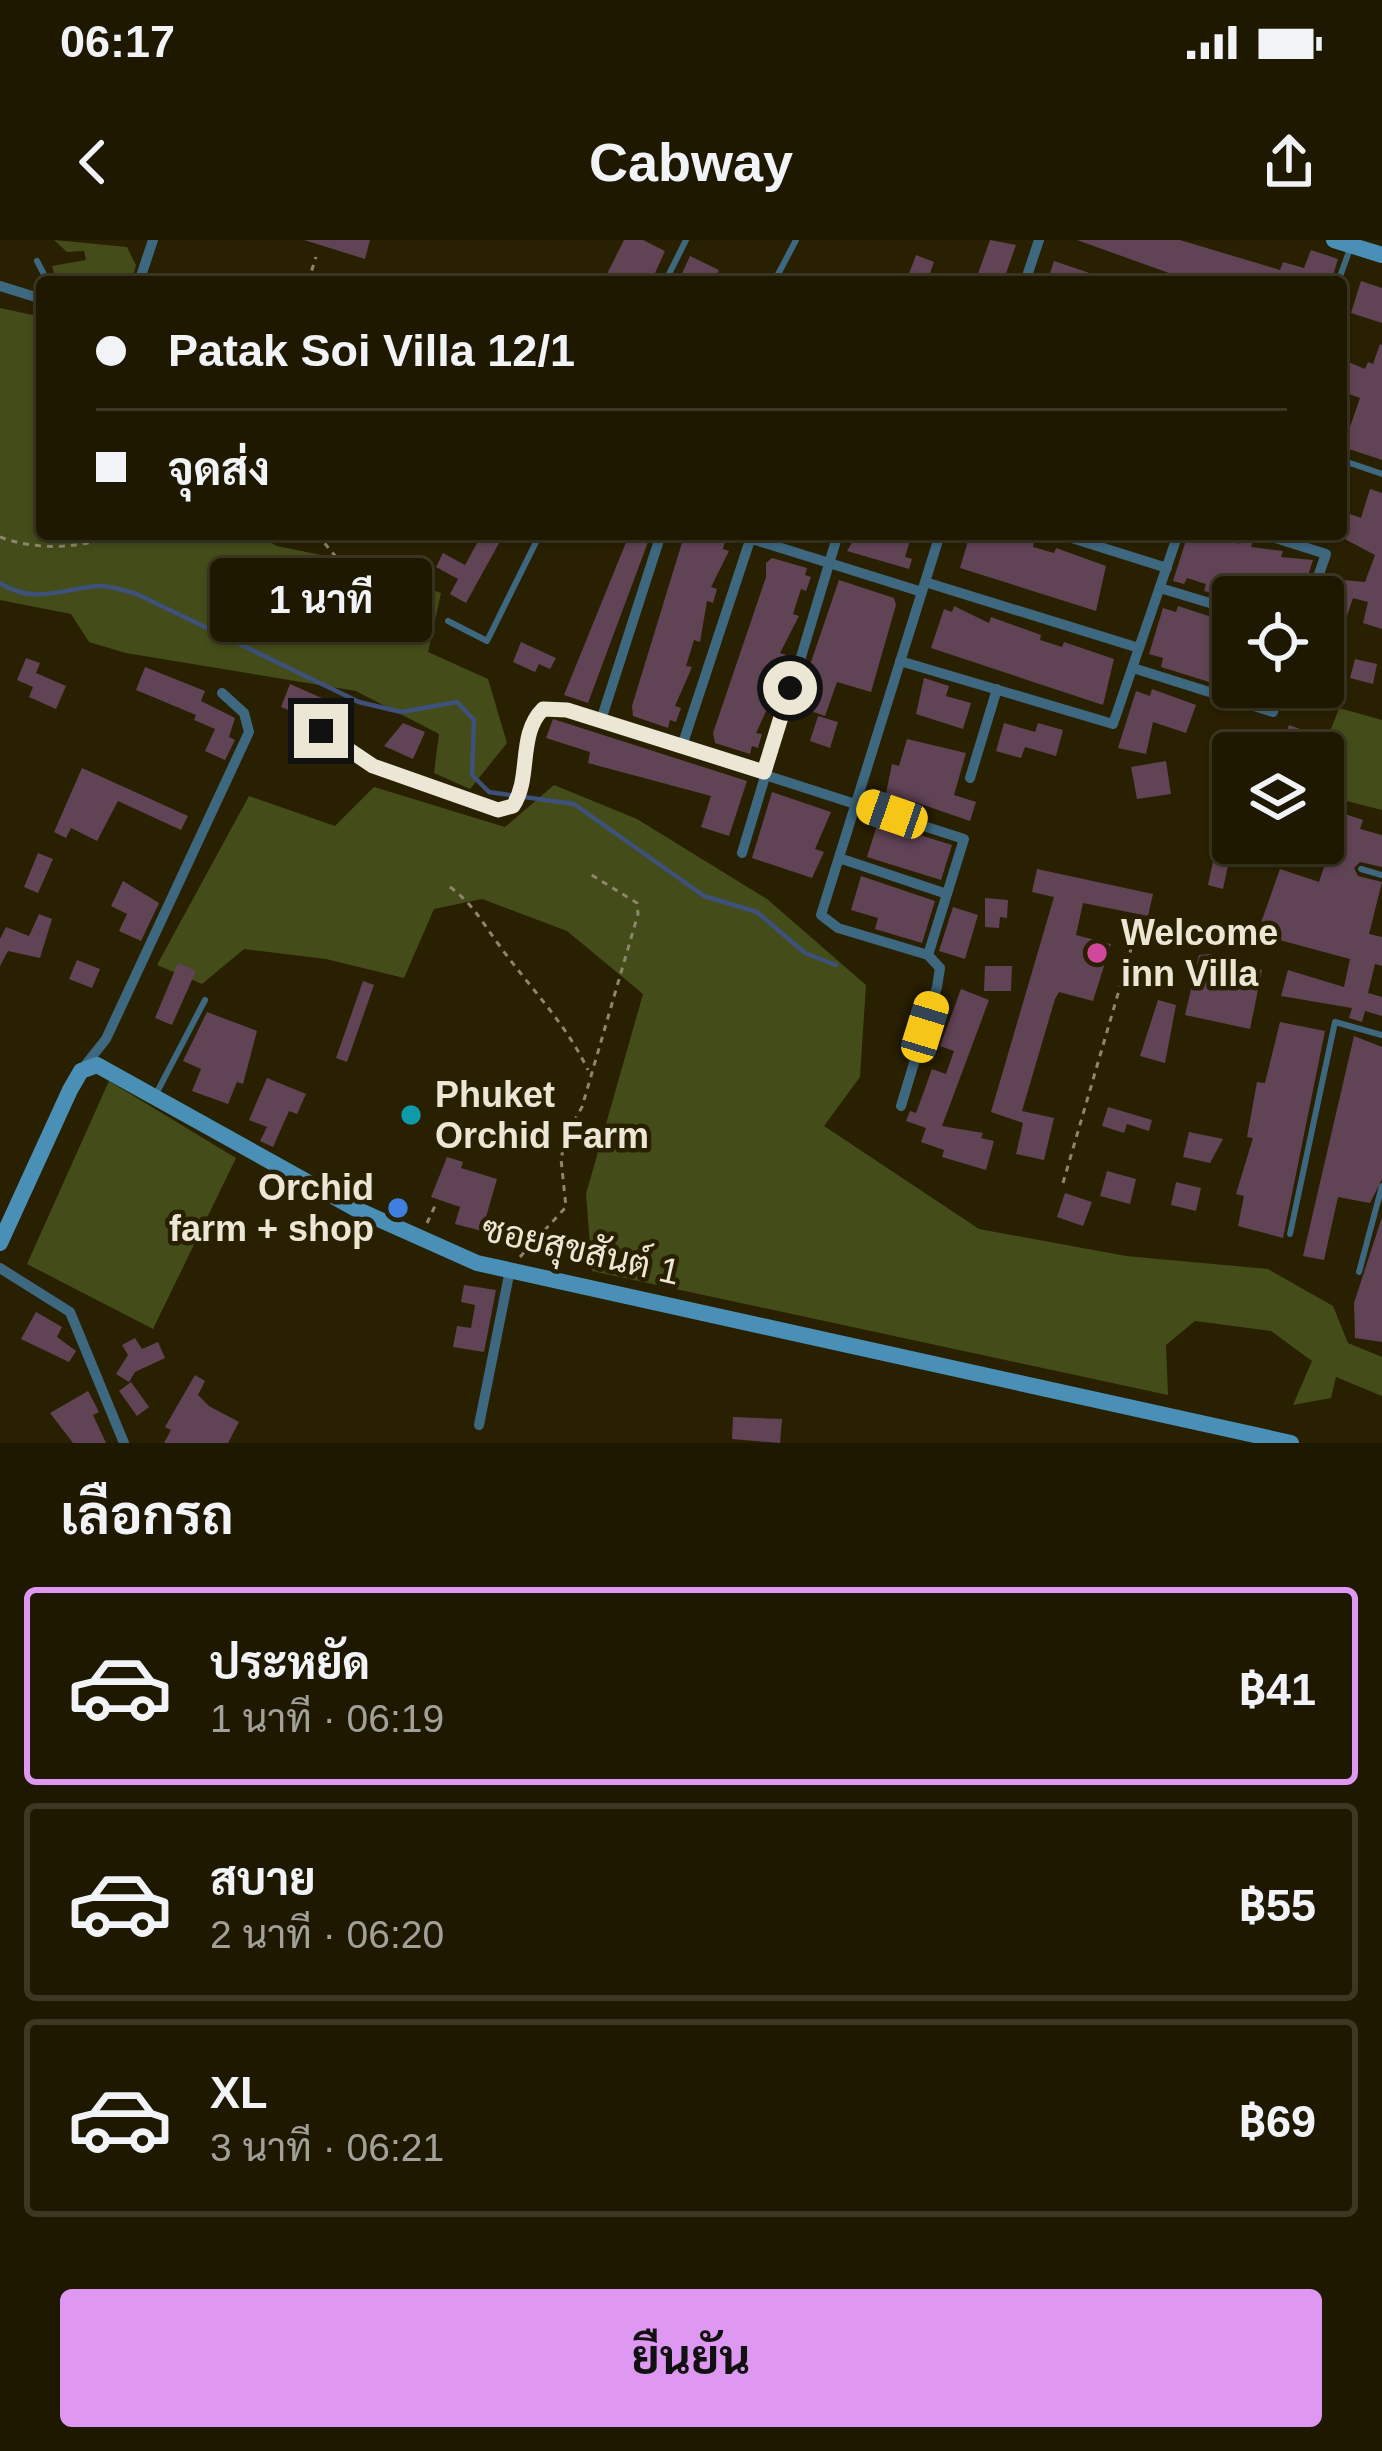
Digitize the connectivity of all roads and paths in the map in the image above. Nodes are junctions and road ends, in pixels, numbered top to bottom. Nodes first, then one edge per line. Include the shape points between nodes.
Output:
1 (153, 240) edge
2 (686, 240) edge
3 (796, 240) edge
4 (1039, 240) edge
5 (1342, 243) edge
6 (1382, 254) edge
7 (316, 257) dead end
8 (37, 261) dead end
9 (45, 276) edge
10 (141, 276) edge
11 (310, 276) edge
12 (668, 276) edge
13 (778, 276) edge
14 (1027, 276) edge
15 (1339, 276) edge
16 (0, 286) edge
17 (36, 297) edge
18 (1347, 462) edge
19 (1382, 473) edge
20 (0, 537) edge
21 (86, 540) edge
22 (322, 540) edge
23 (537, 540) edge
24 (659, 540) edge
25 (751, 540) edge
26 (763, 540) edge
27 (836, 540) edge
28 (938, 540) edge
29 (1078, 540) edge
30 (1176, 540) edge
31 (1282, 540) edge
32 (341, 563) dead end
33 (829, 563) junction
34 (1166, 568) junction
35 (1318, 576) edge
36 (923, 587) junction
37 (1160, 588) junction
38 (1212, 604) edge
39 (448, 621) dead end
40 (1139, 648) junction
41 (901, 661) junction
42 (1132, 668) junction
43 (997, 689) junction
44 (222, 693) dead end
45 (1212, 693) edge
46 (601, 720) junction
47 (321, 731) dead end
48 (682, 746) junction
49 (764, 772) junction
50 (970, 778) dead end
51 (857, 802) junction
52 (742, 853) dead end
53 (839, 858) junction
54 (1361, 869) dead end
55 (590, 874) dead end
56 (1382, 875) edge
57 (450, 887) dead end
58 (947, 894) junction
59 (1140, 918) dead end
60 (928, 955) junction
61 (205, 1000) dead end
62 (1382, 1035) edge
63 (81, 1071) junction
64 (590, 1073) junction
65 (154, 1097) junction
66 (901, 1106) dead end
67 (1063, 1184) dead end
68 (1382, 1186) edge
69 (1290, 1234) dead end
70 (0, 1243) edge
71 (0, 1268) edge
72 (510, 1270) junction
73 (1359, 1271) dead end
74 (479, 1425) dead end
75 (1262, 1440) edge
76 (124, 1443) edge
77 (1291, 1443) edge

1 - 10 street
2 - 12 lane
3 - 13 lane
4 - 14 street
5 - 6 street
5 - 15 lane
7 - 11 path
8 - 9 lane
16 - 17 street
18 - 19 lane
20 - 21 path via 57,546
22 - 32 path
23 - 39 lane via 487,640
24 - 46 street
25 - 48 street
26 - 33 street
27 - 33 street
28 - 36 street
29 - 34 street
30 - 34 street
31 - 35 street via 1326,554
33 - 36 street
33 - 49 street
34 - 37 street
36 - 40 street
36 - 41 street
37 - 38 street
37 - 40 street
40 - 42 street
41 - 43 street
41 - 51 street
42 - 43 street via 1114,724
42 - 45 street
43 - 50 street
44 - 63 street via 244,713 249,732 106,1039
46 - 47 street via 543,709 529,729 518,798 498,810 373,766
46 - 48 street
48 - 49 street
49 - 51 street
49 - 52 street
51 - 53 street
51 - 58 street via 964,839
53 - 58 street
53 - 60 street via 824,919
54 - 56 lane
55 - 64 path via 638,903
57 - 64 path via 473,904 537,988
58 - 60 street
59 - 67 path
60 - 66 street via 940,968 938,987
61 - 65 lane
62 - 69 lane via 1335,1022
63 - 65 street, ซอยสุขสันต์ 1 via 97,1065
63 - 70 street
64 - 72 path via 561,1159 566,1207
65 - 72 street, ซอยสุขสันต์ 1 via 416,1240
68 - 73 lane
71 - 76 street via 70,1312
72 - 74 street
72 - 75 street, ซอยสุขสันต์ 1
75 - 77 street, ซอยสุขสันต์ 1

